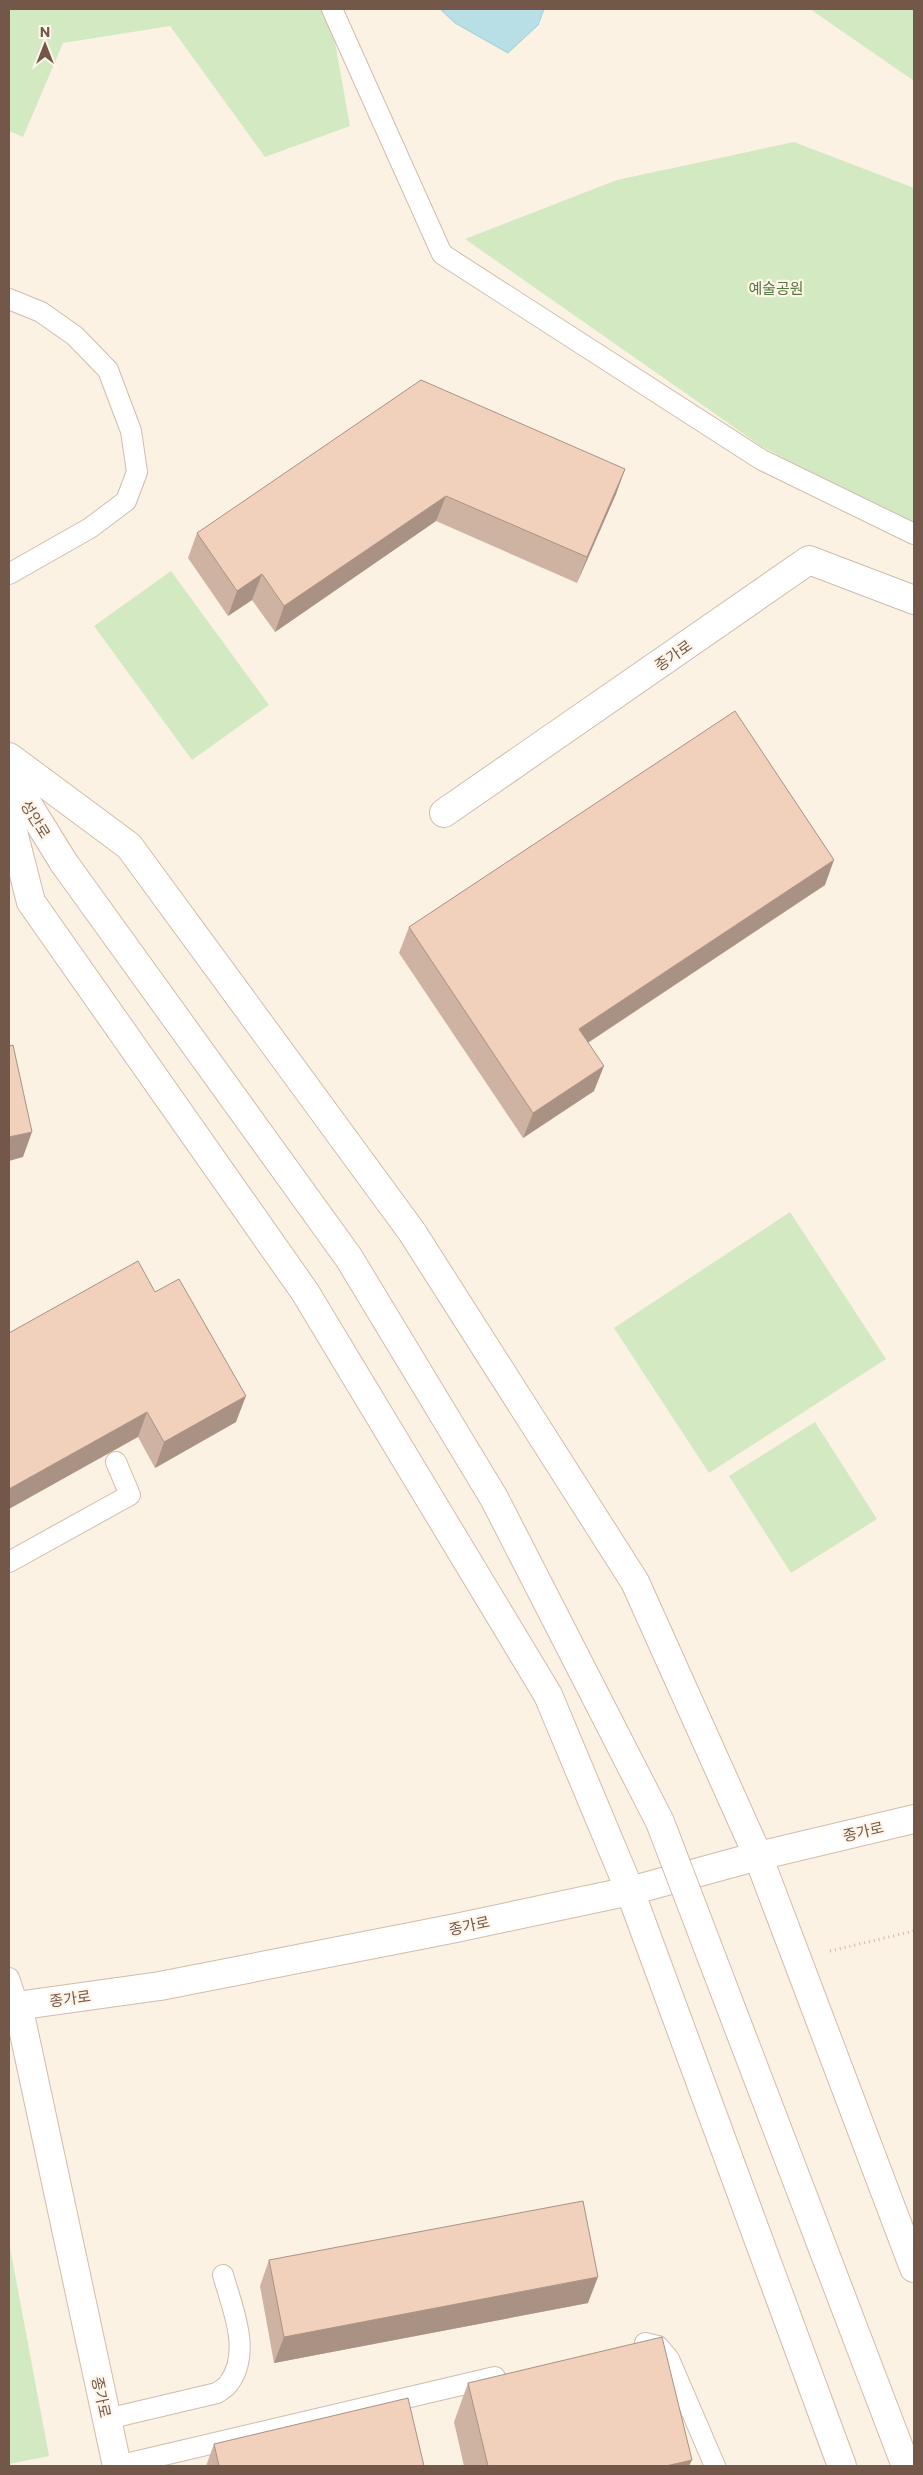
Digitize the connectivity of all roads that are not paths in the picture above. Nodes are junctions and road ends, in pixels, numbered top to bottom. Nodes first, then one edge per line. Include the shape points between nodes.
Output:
1 (332, 9) edge
2 (9, 299) edge
3 (914, 534) edge
4 (9, 574) edge
5 (914, 600) edge
6 (9, 757) edge
7 (9, 774) edge
8 (444, 813) dead end
9 (9, 816) edge
10 (116, 1462) dead end
11 (9, 1562) edge
12 (914, 1819) edge
13 (758, 1856) junction
14 (630, 1890) junction
15 (9, 1978) edge
16 (13, 2006) edge
17 (914, 2268) edge
18 (223, 2275) dead end
19 (622, 2347) edge
20 (515, 2372) edge
21 (107, 2419) junction
22 (117, 2466) edge
23 (715, 2466) edge
24 (842, 2466) edge
25 (906, 2466) edge

1 - 3 lane via 442,254 762,460
2 - 4 lane via 40,312 75,336 108,370 131,431 137,472 126,501 90,528
5 - 8 street, 종가로 via 808,560
6 - 13 street via 129,846 412,1232 635,1582
7 - 25 street, 성안로, bridge via 64,863 348,1258 494,1498 660,1822
9 - 14 street via 30,902 305,1292 548,1695
10 - 11 lane via 130,1495
12 - 13 street, 종가로
13 - 14 street, 종가로
13 - 17 street
14 - 16 street, 종가로 via 160,1986
14 - 24 street
15 - 16 lane
16 - 21 street, 종가로
18 - 21 lane via 240,2343 236,2368 229,2383 218,2393
19 - 23 lane via 642,2342 658,2346 670,2359
20 - 22 lane
21 - 22 street, 종가로

